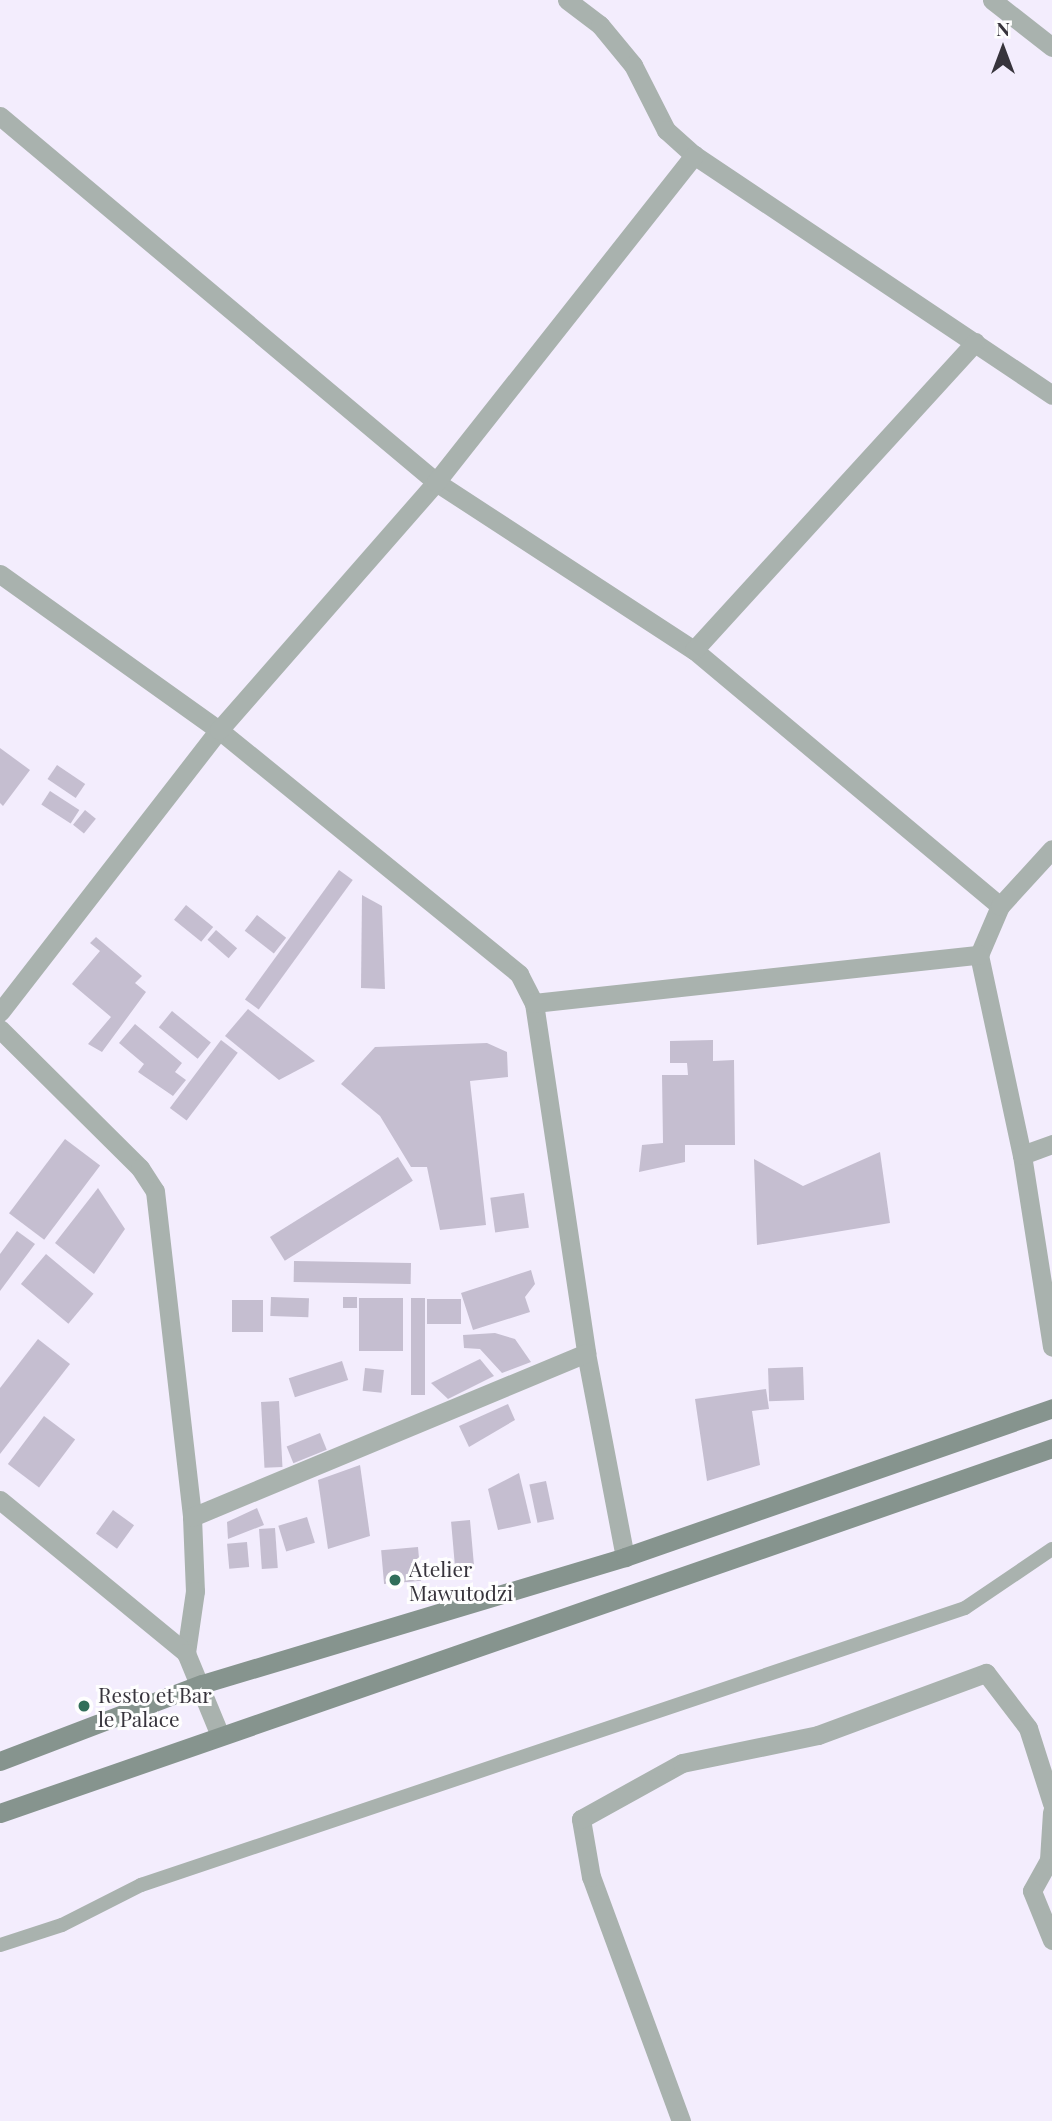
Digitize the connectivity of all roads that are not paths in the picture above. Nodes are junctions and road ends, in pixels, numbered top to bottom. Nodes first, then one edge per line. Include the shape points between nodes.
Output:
1 (567, 0) edge
2 (992, 0) edge
3 (1052, 47) edge
4 (0, 116) edge
5 (694, 155) junction
6 (975, 342) junction
7 (1052, 395) edge
8 (436, 482) junction
9 (0, 574) edge
10 (694, 650) junction
11 (219, 730) junction
12 (1052, 849) edge
13 (1000, 906) junction
14 (979, 955) junction
15 (534, 1003) junction
16 (0, 1012) edge
17 (0, 1029) edge
18 (1052, 1144) edge
19 (1022, 1156) junction
20 (1052, 1347) edge
21 (586, 1353) junction
22 (1052, 1408) edge
23 (1052, 1448) edge
24 (0, 1500) edge
25 (192, 1517) junction
26 (1052, 1549) edge
27 (625, 1557) junction
28 (186, 1653) junction
29 (202, 1685) junction
30 (219, 1733) junction
31 (0, 1761) edge
32 (1052, 1803) edge
33 (1052, 1812) edge
34 (0, 1813) edge
35 (1052, 1940) edge
36 (0, 1945) edge
37 (681, 2121) edge

1 - 5 street via 600,25 633,65 666,130
2 - 3 street
4 - 8 street
5 - 6 street
5 - 8 street
6 - 7 street
6 - 10 street
8 - 10 street
8 - 11 street
9 - 11 street
10 - 13 street
11 - 15 street via 519,974
11 - 16 street
12 - 13 street
13 - 14 street
14 - 15 street
14 - 19 street
15 - 21 street
17 - 25 street via 140,1168 155,1191
18 - 19 street
19 - 20 street
21 - 25 street
21 - 27 street
22 - 27 main road
23 - 30 main road
24 - 28 street
25 - 28 street via 195,1591
26 - 36 lane via 965,1608 141,1885 62,1926
27 - 29 main road
28 - 29 street
29 - 30 street
29 - 31 main road
30 - 34 main road
32 - 37 street via 1028,1728 986,1673 818,1735 682,1763 581,1819 591,1877
33 - 35 street via 1049,1860 1032,1891

